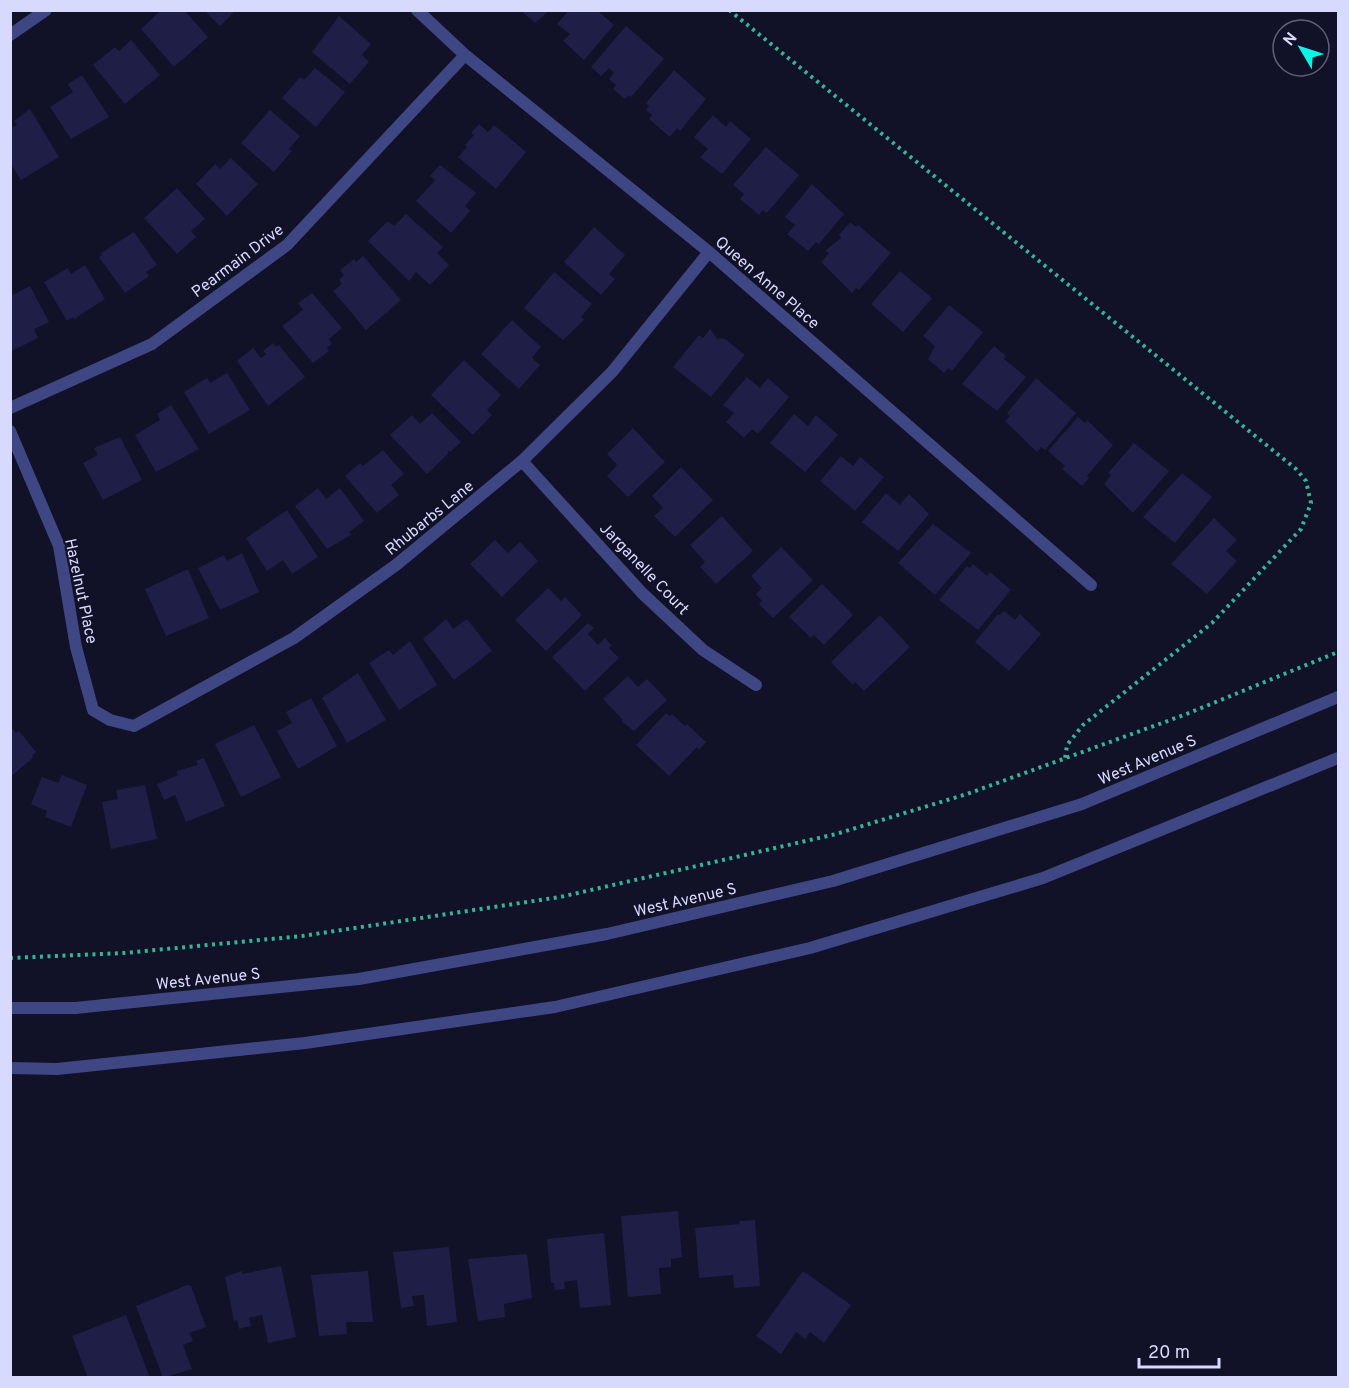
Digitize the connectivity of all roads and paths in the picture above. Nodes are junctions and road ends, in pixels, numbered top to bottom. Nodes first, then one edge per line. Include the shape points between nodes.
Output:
1 (46, 10) edge
2 (417, 10) edge
3 (729, 10) edge
4 (10, 34) edge
5 (465, 55) junction
6 (709, 252) junction
7 (10, 408) edge
8 (10, 431) edge
9 (522, 461) junction
10 (1091, 585) dead end
11 (1338, 652) edge
12 (756, 685) dead end
13 (1338, 698) edge
14 (110, 720) joint
15 (1338, 758) edge
16 (1065, 759) junction
17 (10, 958) edge
18 (10, 1008) edge
19 (10, 1068) edge

1 - 4 street
2 - 5 street, Queen Anne Place
3 - 16 path via 1296,469 1306,482 1311,503 1301,529 1212,623 1083,725 1067,745
5 - 6 street, Queen Anne Place
5 - 7 street, Pearmain Drive via 287,245 152,344
6 - 9 street, Rhubarbs Lane via 612,372
6 - 10 street, Queen Anne Place
8 - 14 street, Hazelnut Place via 58,546 76,647 93,710
9 - 12 street, Jarganelle Court via 642,593 704,650
9 - 14 street, Rhubarbs Lane via 396,565 294,638 134,726
11 - 16 path
13 - 18 street, West Avenue S via 1082,804 833,881 607,934 359,979 75,1008
15 - 19 street via 1043,878 798,951 555,1007 305,1043 57,1069
16 - 17 path via 836,834 560,897 302,936 124,953

